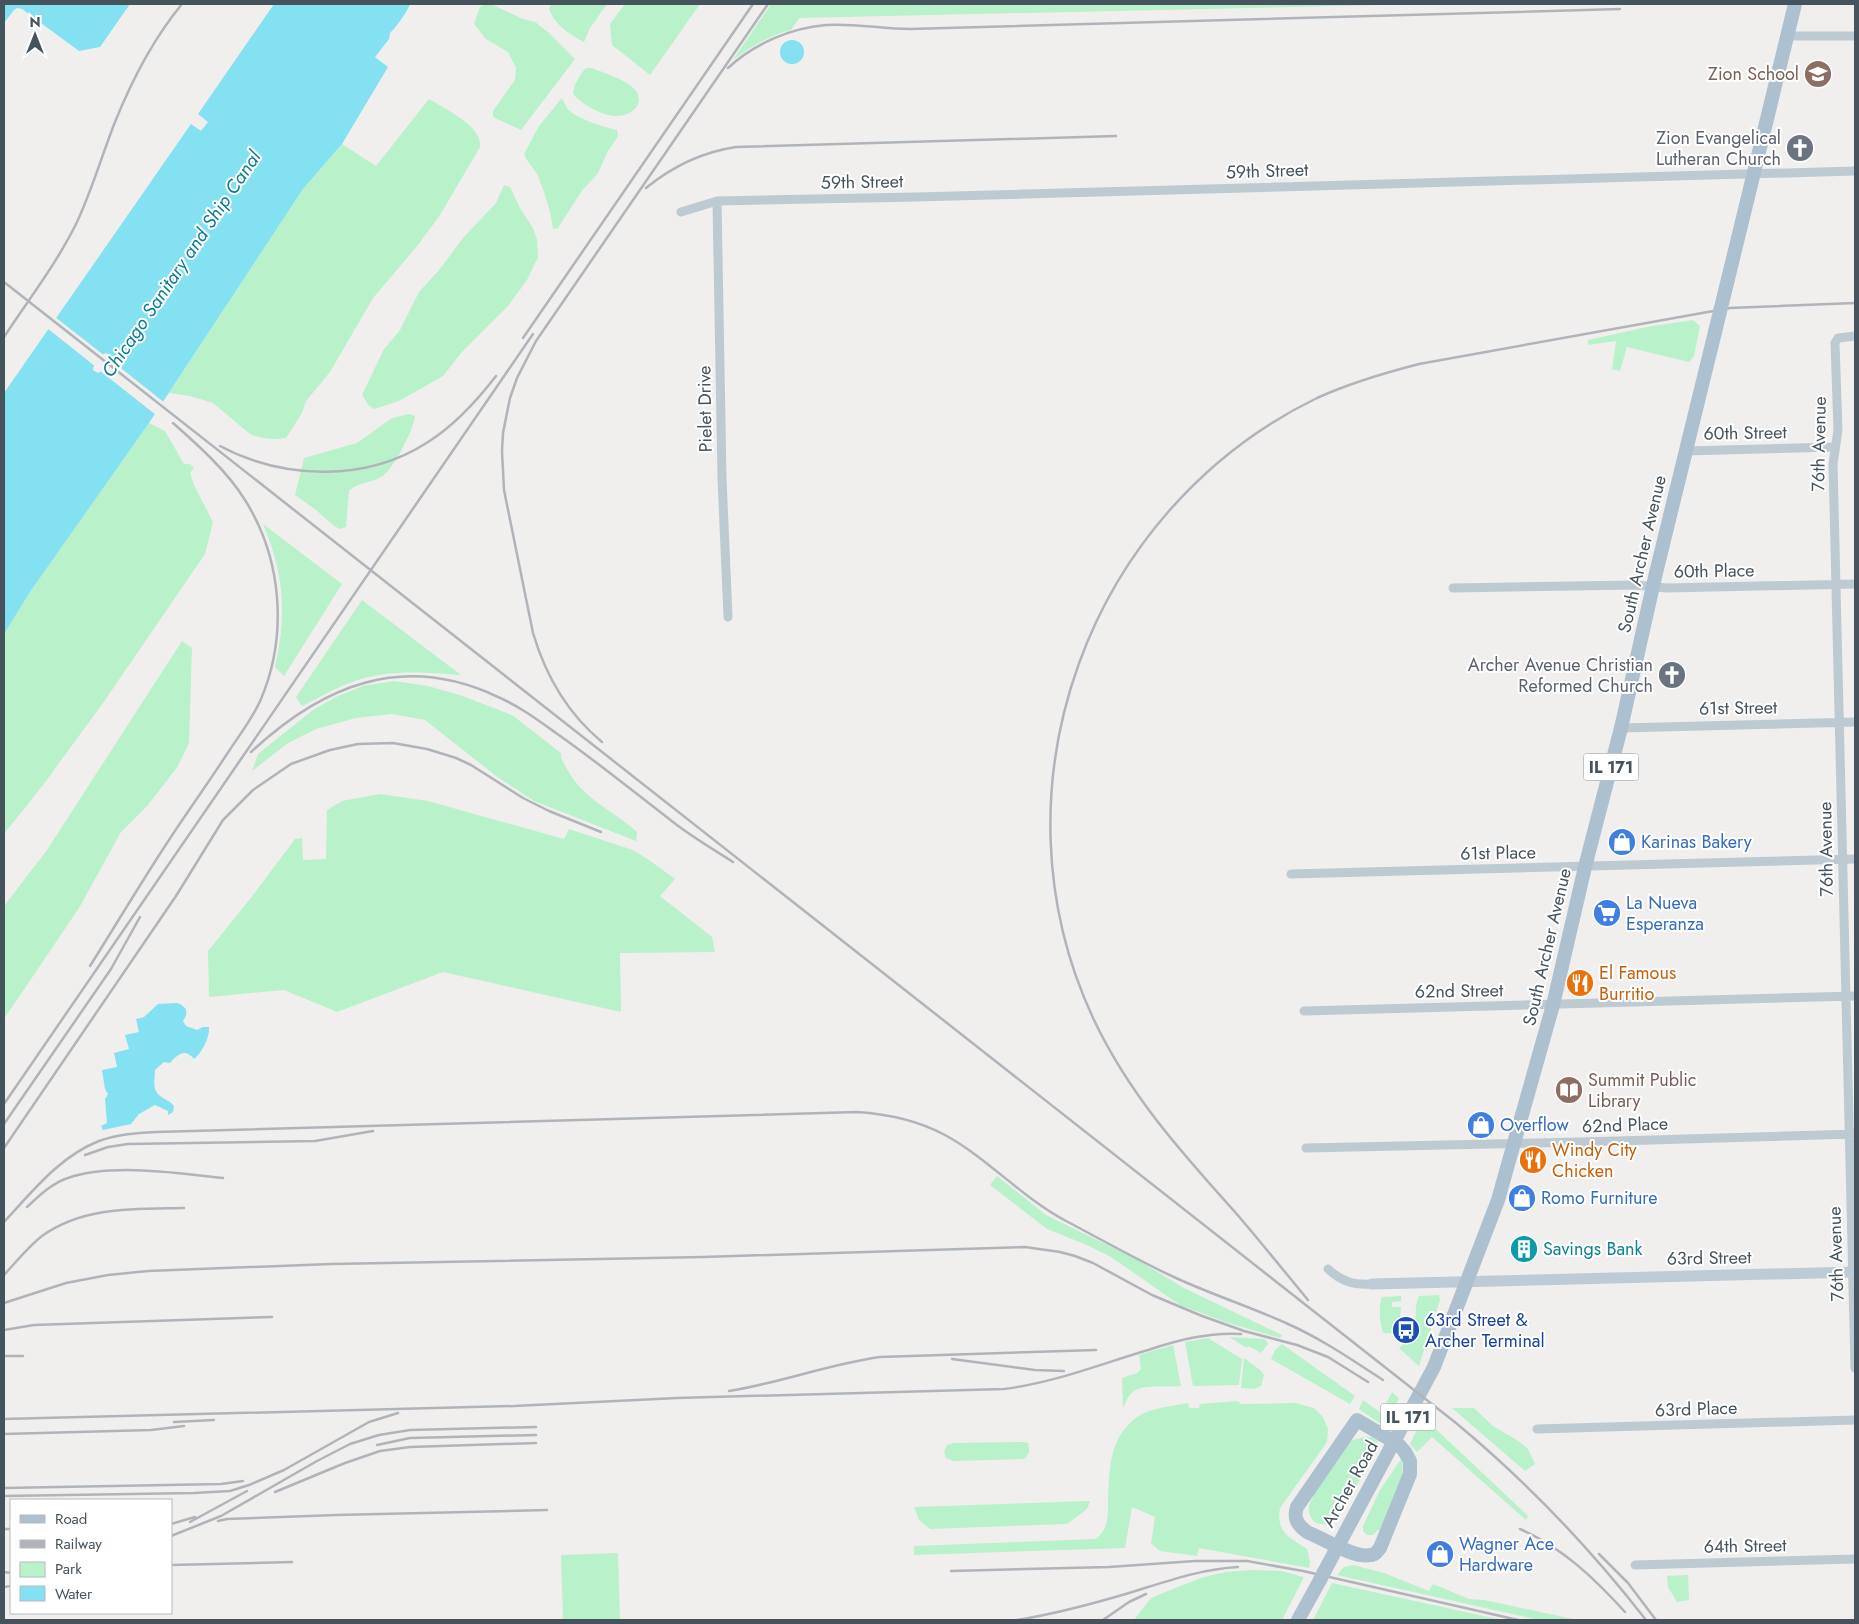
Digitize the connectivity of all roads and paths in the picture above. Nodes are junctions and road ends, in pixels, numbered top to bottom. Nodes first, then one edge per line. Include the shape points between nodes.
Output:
1 (1794, 4) edge
2 (1787, 36) junction
3 (1855, 36) edge
4 (1855, 171) edge
5 (1754, 174) junction
6 (716, 201) junction
7 (681, 212) dead end
8 (1855, 336) edge
9 (1835, 447) junction
10 (1685, 451) junction
11 (1855, 584) edge
12 (1836, 585) junction
13 (1653, 586) junction
14 (1453, 588) dead end
15 (728, 617) dead end
16 (1839, 722) junction
17 (1855, 722) edge
18 (1621, 728) junction
19 (1855, 859) edge
20 (1842, 860) junction
21 (1585, 867) junction
22 (1291, 874) dead end
23 (1855, 996) edge
24 (1846, 997) junction
25 (1553, 1005) junction
26 (1304, 1011) dead end
27 (1852, 1134) edge
28 (1514, 1144) junction
29 (1306, 1148) dead end
30 (1328, 1270) dead end
31 (1854, 1272) edge
32 (1467, 1282) junction
33 (1372, 1284) joint
34 (1855, 1368) edge
35 (1855, 1420) edge
36 (1537, 1429) dead end
37 (1338, 1546) junction
38 (1855, 1559) edge
39 (1635, 1565) dead end
40 (1298, 1620) edge

1 - 2 main road, South Archer Avenue / IL 171
2 - 3 street
2 - 5 main road, South Archer Avenue / IL 171
4 - 5 street, 59th Street
5 - 6 street, 59th Street
5 - 10 main road, South Archer Avenue / IL 171, bridge
6 - 7 street, 59th Street
6 - 15 street, Pielet Drive
8 - 9 street, 76th Avenue via 1838,338 1836,343 1838,430
9 - 10 street, 60th Street
9 - 12 street, 76th Avenue
10 - 13 main road, South Archer Avenue / IL 171
11 - 12 street, 60th Place
12 - 13 street, 60th Place
12 - 16 street, 76th Avenue
13 - 14 street, 60th Place
13 - 18 main road, South Archer Avenue / IL 171
16 - 17 street, 61st Street
16 - 18 street, 61st Street
16 - 20 street, 76th Avenue
18 - 21 main road, South Archer Avenue / IL 171
19 - 20 street, 61st Place
20 - 21 street, 61st Place
20 - 24 street, 76th Avenue
21 - 22 street, 61st Place
21 - 25 main road, South Archer Avenue / IL 171
23 - 24 street, 62nd Street
24 - 25 street, 62nd Street
24 - 27 street, 76th Avenue
25 - 26 street, 62nd Street
25 - 28 main road, South Archer Avenue / IL 171
27 - 28 street, 62nd Place
27 - 31 street, 76th Avenue
28 - 29 street, 62nd Place
28 - 32 main road, South Archer Avenue / IL 171
30 - 33 street, 63rd Street via 1344,1281
31 - 32 main road, 63rd Street
31 - 34 street, 76th Avenue
32 - 33 main road, 63rd Street
32 - 37 main road, Archer Road / IL 171 via 1434,1367
35 - 36 street, 63rd Place
37 - 37 main road, bridge via 1300,1527 1295,1518 1297,1507 1357,1420 1405,1452 1410,1461 1410,1474 1376,1553 1364,1555
37 - 40 main road, Archer Road / IL 171
38 - 39 street, 64th Street

